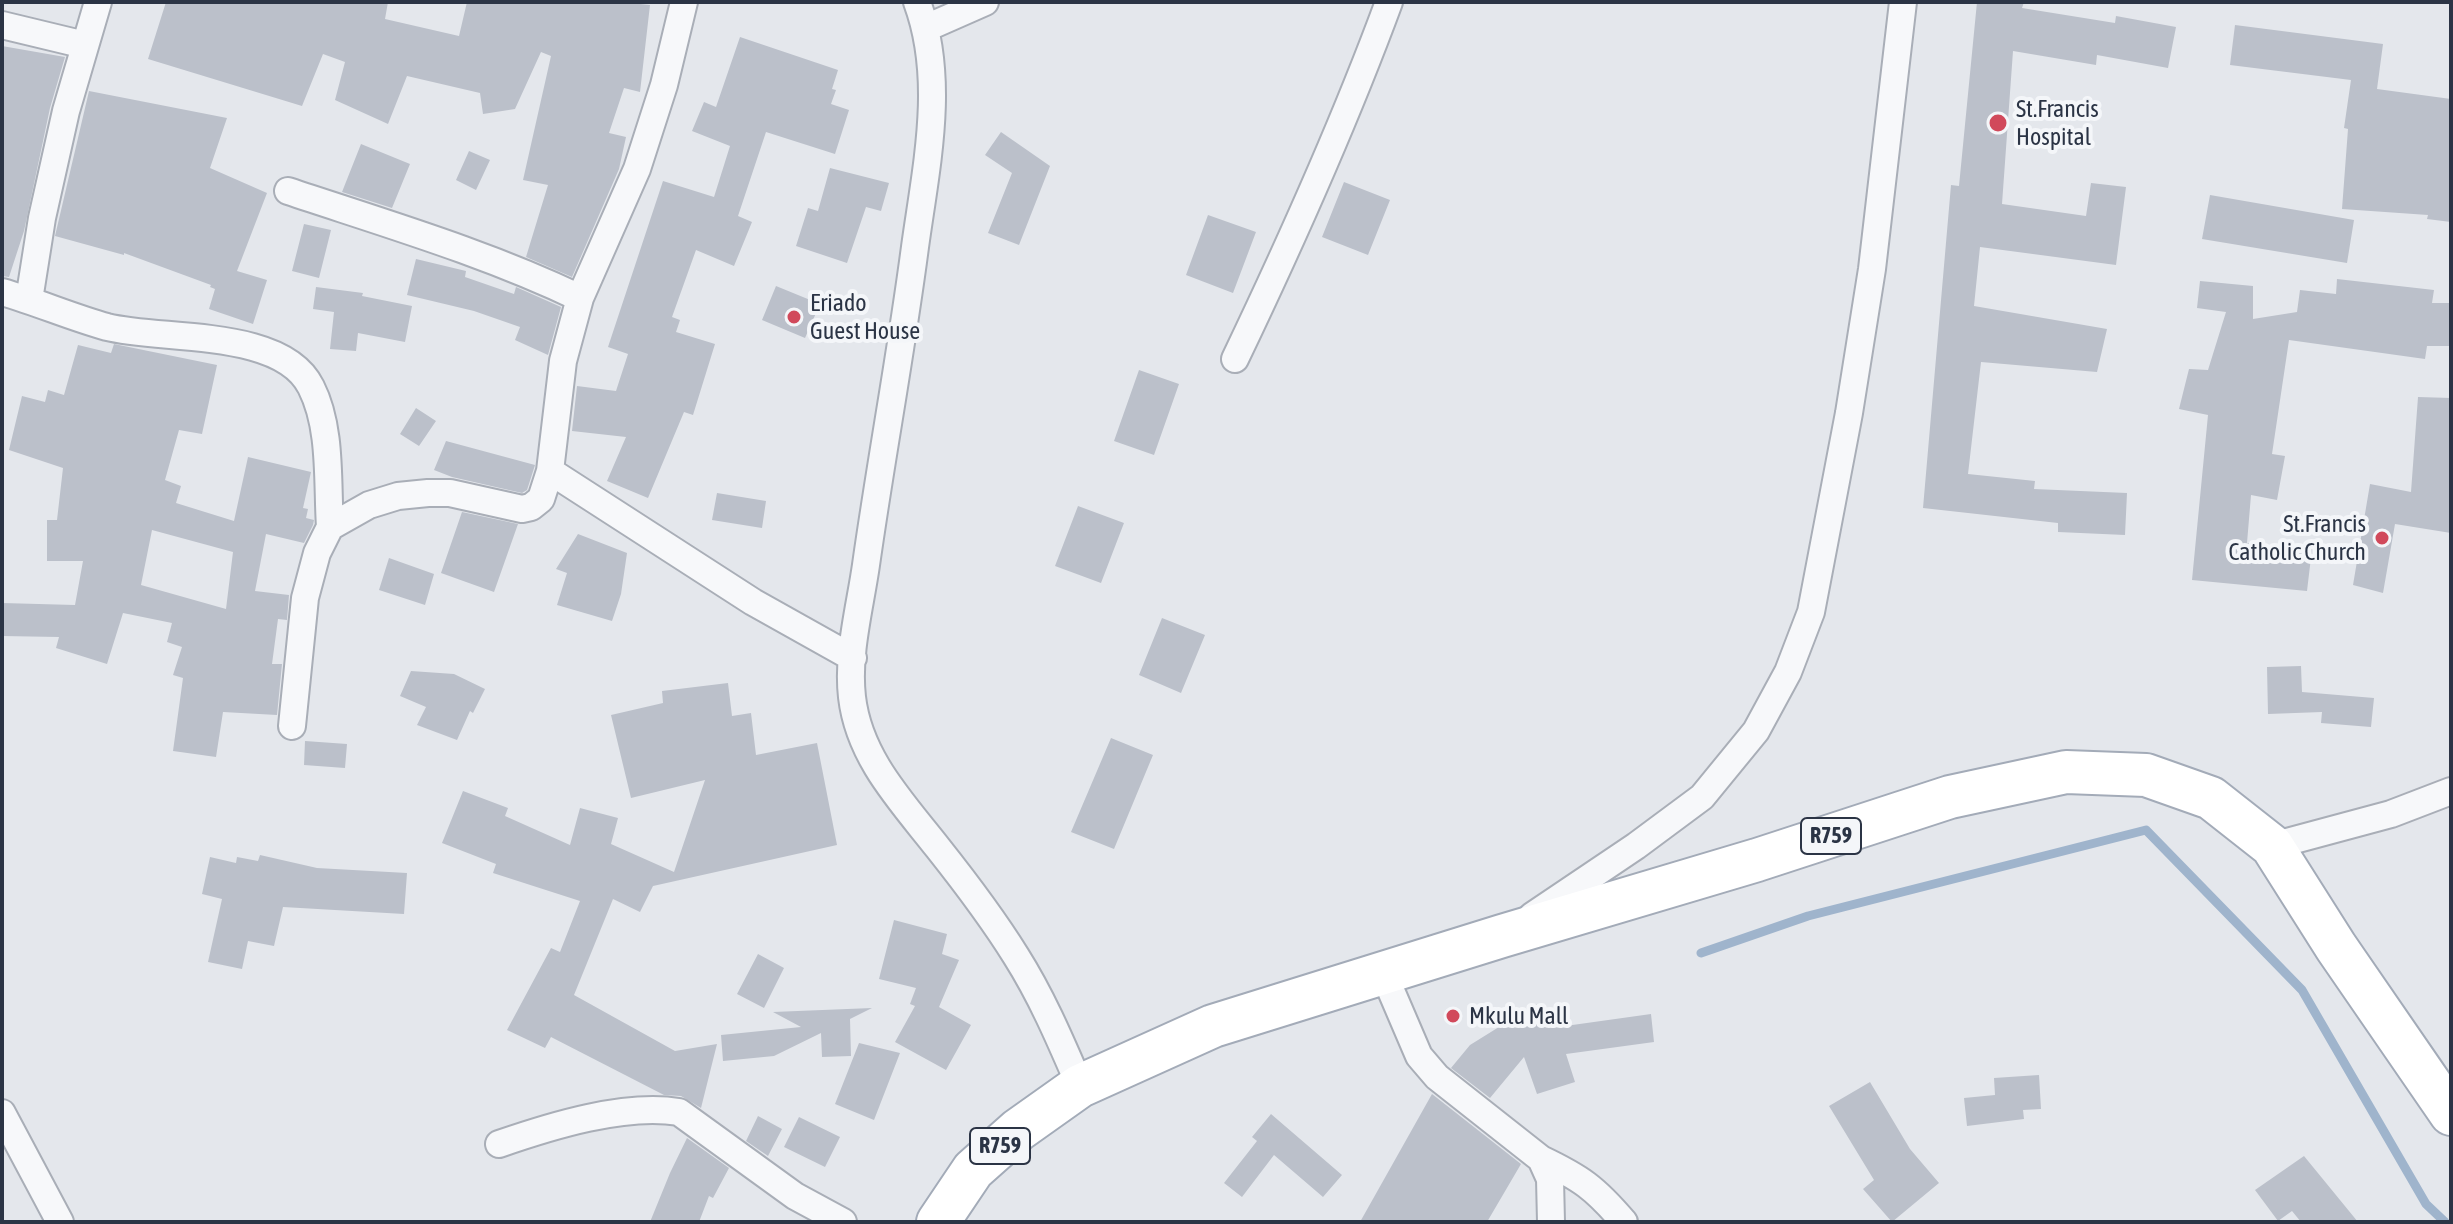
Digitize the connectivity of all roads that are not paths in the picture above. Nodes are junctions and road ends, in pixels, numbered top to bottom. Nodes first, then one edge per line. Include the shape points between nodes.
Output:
1 (98, 2) edge
2 (684, 2) edge
3 (917, 2) edge
4 (985, 2) edge
5 (1389, 2) edge
6 (1903, 2) edge
7 (2, 25) edge
8 (926, 28) junction
9 (85, 45) junction
10 (288, 191) dead end
11 (2, 292) edge
12 (580, 298) junction
13 (29, 300) junction
14 (1235, 359) dead end
15 (550, 471) junction
16 (330, 527) junction
17 (853, 658) junction
18 (292, 726) dead end
19 (2451, 791) edge
20 (2272, 846) junction
21 (1502, 936) junction
22 (1383, 972) junction
23 (1080, 1086) junction
24 (2, 1113) edge
25 (2451, 1114) edge
26 (499, 1144) dead end
27 (1541, 1159) junction
28 (60, 1222) edge
29 (843, 1222) edge
30 (938, 1222) edge
31 (1551, 1222) edge
32 (1624, 1222) edge

1 - 9 street
2 - 12 street via 637,169
3 - 8 street
4 - 8 street
5 - 14 street via 1349,110
6 - 21 street via 1872,269 1849,413 1811,612 1788,672 1756,731 1702,797
7 - 9 street
8 - 17 street via 932,80 930,139
9 - 13 street via 42,218
10 - 12 street via 464,248
11 - 13 street
12 - 15 street via 563,361
13 - 16 street via 146,335 256,346 292,366 311,385 321,416
15 - 16 street via 541,499 531,507 450,493 398,496 351,513
15 - 17 street via 753,602
16 - 18 street via 305,598
17 - 23 street via 852,696 861,735 880,771 1016,956
19 - 20 street via 2391,814
20 - 21 main road, R759 via 2211,798 2146,775 2066,772 1950,797
20 - 25 main road, R759
21 - 22 main road, R759
22 - 23 main road, R759 via 1213,1026
22 - 27 street via 1419,1056 1437,1077
23 - 30 main road, R759 via 973,1170
24 - 28 street
26 - 29 street via 563,1122 661,1109 679,1112 795,1196
27 - 31 street via 1550,1179
27 - 32 street via 1598,1192

